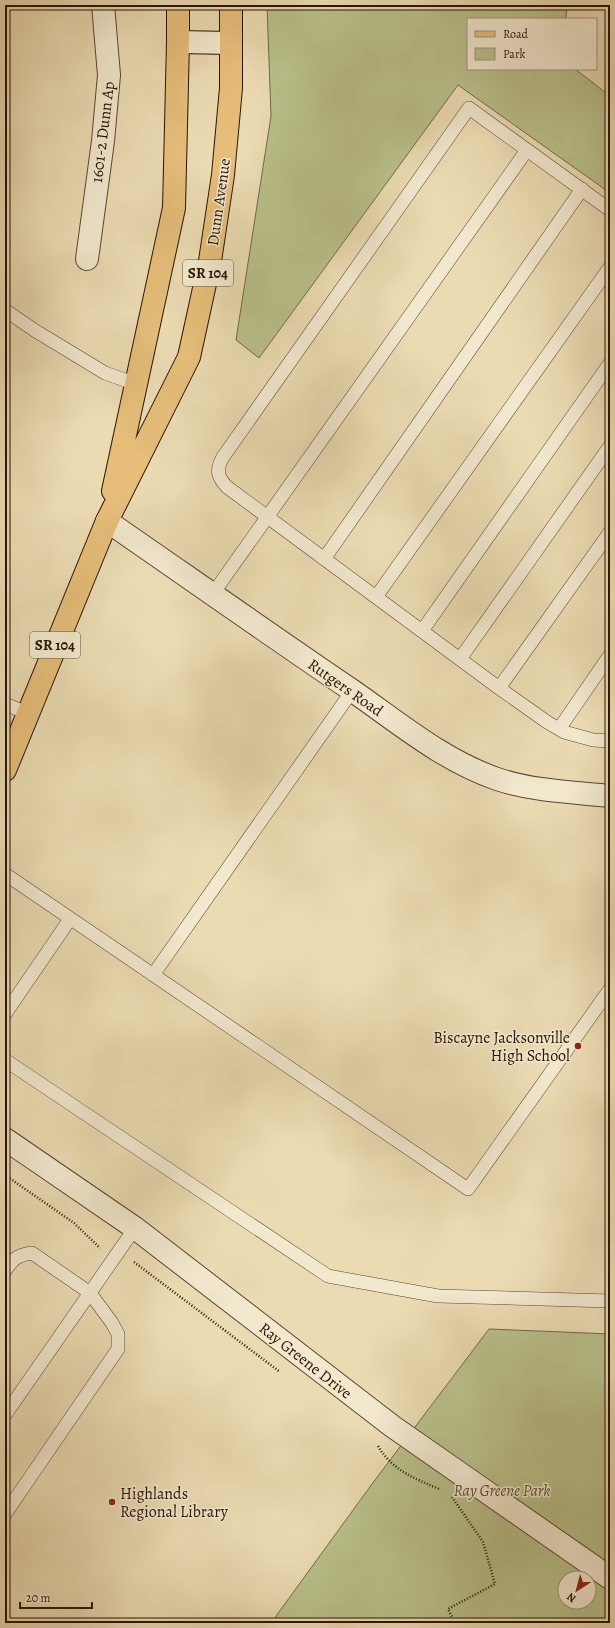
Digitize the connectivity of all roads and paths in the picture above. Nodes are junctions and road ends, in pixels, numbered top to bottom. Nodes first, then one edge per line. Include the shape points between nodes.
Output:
1 (103, 5) edge
2 (178, 5) edge
3 (231, 5) edge
4 (178, 42) junction
5 (231, 42) junction
6 (527, 150) junction
7 (582, 189) junction
8 (610, 210) edge
9 (87, 259) dead end
10 (610, 267) edge
11 (5, 310) edge
12 (610, 363) edge
13 (136, 384) junction
14 (610, 446) edge
15 (268, 517) junction
16 (107, 521) junction
17 (610, 532) edge
18 (324, 559) junction
19 (212, 595) junction
20 (376, 597) junction
21 (422, 631) junction
22 (610, 655) edge
23 (460, 659) junction
24 (499, 688) junction
25 (352, 691) junction
26 (5, 704) edge
27 (27, 713) junction
28 (559, 729) junction
29 (610, 741) edge
30 (5, 770) edge
31 (610, 796) edge
32 (5, 874) edge
33 (70, 919) junction
34 (153, 975) junction
35 (610, 989) edge
36 (5, 1014) edge
37 (5, 1060) edge
38 (5, 1139) edge
39 (5, 1175) edge
40 (135, 1228) junction
41 (100, 1248) dead end
42 (134, 1262) dead end
43 (5, 1271) edge
44 (90, 1293) junction
45 (610, 1301) edge
46 (283, 1374) dead end
47 (5, 1415) edge
48 (374, 1440) dead end
49 (441, 1490) dead end
50 (446, 1494) dead end
51 (5, 1514) edge
52 (610, 1578) edge
53 (455, 1623) edge

1 - 9 street, 1601-2 Dunn Ap via 109,75
2 - 4 main road, Dunn Avenue / SR 104
3 - 5 main road, Dunn Avenue / SR 104
4 - 5 street
4 - 13 main road, Dunn Avenue / SR 104 via 174,208
5 - 16 main road, Dunn Avenue / SR 104 via 223,174 210,261 189,357
6 - 7 lane
6 - 15 lane
6 - 15 lane via 469,108 464,114 219,465 218,471 222,482
7 - 8 lane
7 - 18 lane
10 - 20 lane
11 - 13 lane via 105,373
12 - 21 lane
13 - 16 main road, Dunn Avenue / SR 104
14 - 23 lane
15 - 18 lane
15 - 19 lane
16 - 19 street, Rutgers Road
16 - 27 main road, Dunn Avenue / SR 104
17 - 24 lane
18 - 20 lane
19 - 25 street, Rutgers Road
20 - 21 lane
21 - 23 lane
22 - 28 lane
23 - 24 lane
24 - 28 lane
25 - 31 street, Rutgers Road via 432,747 470,768 497,779 536,789
25 - 34 lane
26 - 27 lane
27 - 30 main road, Dunn Avenue / SR 104
28 - 29 lane via 578,736
32 - 33 lane
33 - 34 lane
33 - 36 lane
34 - 35 lane via 468,1188
37 - 45 lane via 328,1276 438,1296
38 - 40 street, Ray Greene Drive
39 - 41 path via 74,1223
40 - 44 lane
40 - 52 street, Ray Greene Drive via 392,1426
42 - 46 path
43 - 44 lane via 12,1260 23,1254 32,1253
44 - 47 lane
44 - 51 lane via 118,1334 118,1349
48 - 49 path via 384,1457 400,1471
50 - 53 path via 452,1497 463,1511 483,1542 495,1584 448,1609

